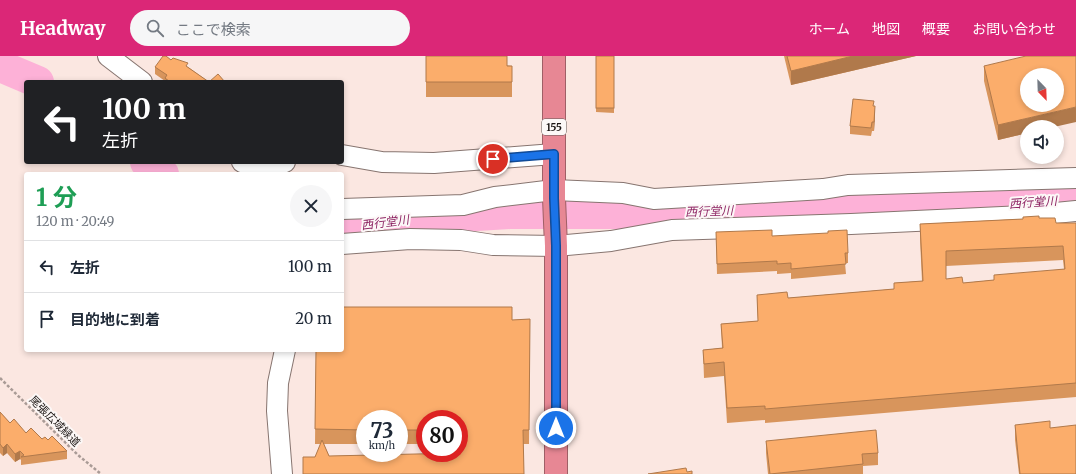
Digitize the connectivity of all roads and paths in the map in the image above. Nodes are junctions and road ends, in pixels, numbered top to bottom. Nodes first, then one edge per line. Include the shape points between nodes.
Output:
1 (108, 56) edge
2 (554, 56) edge
3 (139, 80) edge
4 (554, 154) junction
5 (344, 155) edge
6 (276, 164) edge
7 (257, 168) edge
8 (1076, 178) edge
9 (554, 194) junction
10 (344, 209) edge
11 (1076, 211) edge
12 (556, 243) junction
13 (344, 244) edge
14 (285, 352) edge
15 (0, 378) edge
16 (102, 474) edge
17 (282, 474) edge
18 (556, 474) edge

1 - 3 street
2 - 4 highway, 155
4 - 5 street via 434,163 382,162
4 - 9 highway, 155
6 - 7 street
8 - 9 street via 848,185 823,189 654,199 623,193
9 - 10 street via 495,197 463,205
9 - 12 highway, 155
11 - 12 street via 1001,217 672,230 611,241
12 - 13 street via 493,245 461,240 410,239
12 - 18 highway, 155
14 - 17 street via 278,384 277,411
15 - 16 path, 尾張広域緑道 via 78,455

